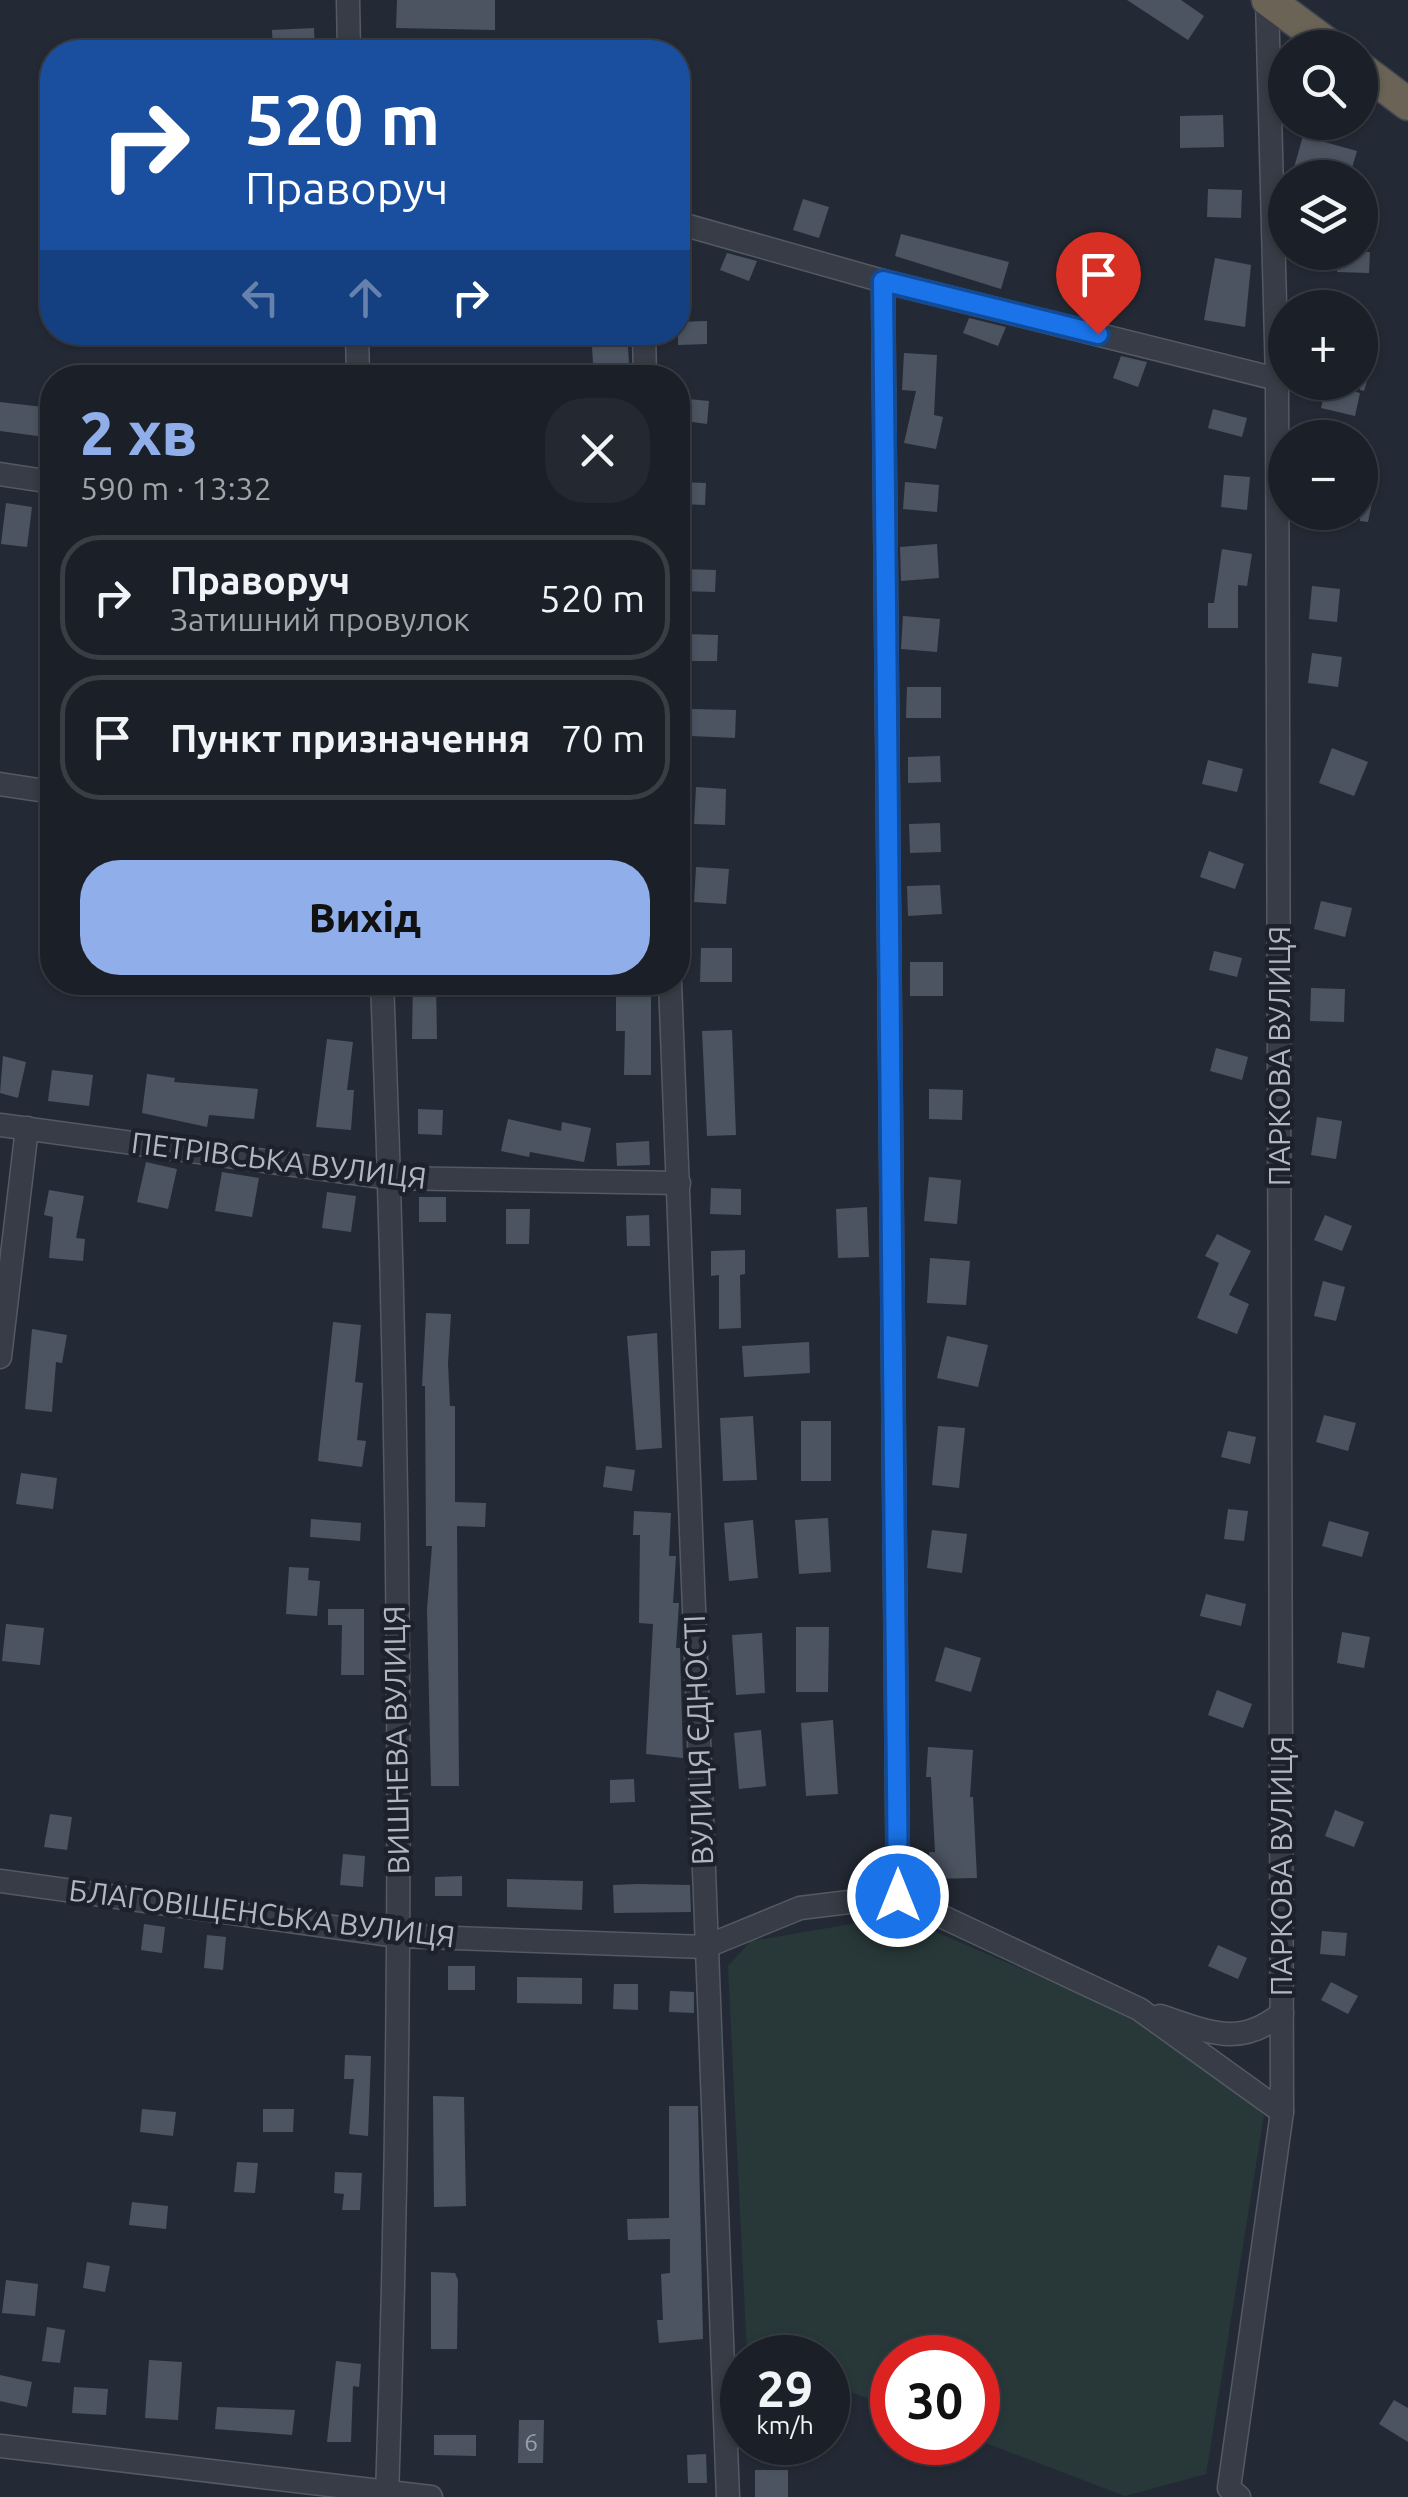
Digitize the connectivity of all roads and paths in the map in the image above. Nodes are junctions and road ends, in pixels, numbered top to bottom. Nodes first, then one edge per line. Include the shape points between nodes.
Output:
1 (348, 0) edge
2 (1268, 0) edge
3 (1309, 30) edge
4 (349, 40) edge
5 (1378, 82) edge
6 (1408, 104) edge
7 (690, 225) edge
8 (883, 281) junction
9 (1274, 290) edge
10 (1268, 377) edge
11 (1276, 400) edge
12 (0, 474) edge
13 (40, 480) edge
14 (0, 784) edge
15 (40, 790) edge
16 (383, 995) edge
17 (671, 995) edge
18 (0, 1125) edge
19 (27, 1128) junction
20 (390, 1178) junction
21 (680, 1184) junction
22 (0, 1358) edge
23 (0, 1881) edge
24 (898, 1896) junction
25 (398, 1936) junction
26 (705, 1947) junction
27 (1139, 2009) junction
28 (1282, 2013) junction
29 (1282, 2112) junction
30 (0, 2446) edge
31 (387, 2494) edge
32 (431, 2497) edge
33 (728, 2497) edge
34 (1240, 2497) edge

1 - 4 street
2 - 3 highway
2 - 9 street, ПАРКОВА ВУЛИЦЯ
5 - 6 highway
7 - 8 street
8 - 10 street
8 - 24 street
11 - 28 street, ПАРКОВА ВУЛИЦЯ
12 - 13 street
14 - 15 street
16 - 20 street, ВИШНЕВА ВУЛИЦЯ
17 - 21 street, ВУЛИЦЯ ЄДНОСТІ
18 - 19 street, ПЕТРІВСЬКА ВУЛИЦЯ
19 - 20 street, ПЕТРІВСЬКА ВУЛИЦЯ
19 - 22 street
20 - 21 street, ПЕТРІВСЬКА ВУЛИЦЯ
20 - 25 street, ВИШНЕВА ВУЛИЦЯ
21 - 26 street, ВУЛИЦЯ ЄДНОСТІ
23 - 25 street, БЛАГОВІЩЕНСЬКА ВУЛИЦЯ
24 - 26 street via 800,1908
24 - 27 street
25 - 26 street, БЛАГОВІЩЕНСЬКА ВУЛИЦЯ
25 - 31 street, ВИШНЕВА ВУЛИЦЯ
26 - 33 street, ВУЛИЦЯ ЄДНОСТІ
27 - 28 street via 1240,2036
27 - 29 street
28 - 29 street, ПАРКОВА ВУЛИЦЯ
29 - 34 street, ПАРКОВА ВУЛИЦЯ via 1230,2488
30 - 31 street
31 - 32 street

